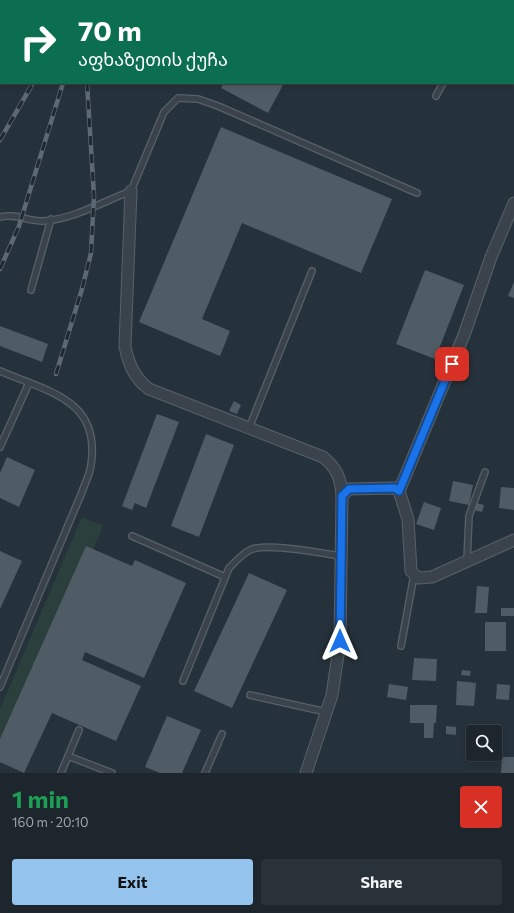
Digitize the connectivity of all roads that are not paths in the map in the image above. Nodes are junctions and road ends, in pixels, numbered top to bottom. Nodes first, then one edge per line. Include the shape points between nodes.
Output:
1 (442, 84) edge
2 (436, 96) dead end
3 (131, 191) junction
4 (418, 193) dead end
5 (514, 202) edge
6 (0, 217) edge
7 (51, 219) junction
8 (312, 271) dead end
9 (30, 290) dead end
10 (0, 371) edge
11 (29, 383) junction
12 (249, 428) junction
13 (0, 448) edge
14 (485, 472) dead end
15 (399, 491) junction
16 (342, 496) junction
17 (132, 536) dead end
18 (514, 540) edge
19 (340, 556) junction
20 (467, 561) junction
21 (414, 574) junction
22 (225, 577) junction
23 (401, 646) dead end
24 (183, 681) dead end
25 (0, 687) edge
26 (250, 695) dead end
27 (326, 712) junction
28 (79, 730) dead end
29 (222, 734) dead end
30 (68, 756) junction
31 (61, 773) edge
32 (112, 773) edge
33 (205, 773) edge
34 (306, 773) edge

1 - 2 lane
3 - 4 lane via 164,112 178,98 198,99 218,106
3 - 7 lane via 67,216
3 - 12 street via 125,346 127,358 142,384 149,389
5 - 15 street via 491,257 464,336
6 - 7 lane via 9,214 42,221
7 - 9 lane
8 - 12 lane
10 - 11 lane
11 - 13 lane
11 - 25 lane via 71,402 83,415 90,427 91,466
12 - 16 street via 323,457 338,473
14 - 20 lane via 469,516
15 - 16 street via 395,488 349,489
15 - 21 street via 408,519 411,571
16 - 19 street
17 - 22 lane
18 - 20 street
19 - 22 lane via 267,547 251,549 229,568
19 - 27 street via 340,641 332,695
20 - 21 street via 432,576 418,578
21 - 23 lane
22 - 24 lane
26 - 27 lane
27 - 34 street
28 - 30 lane
29 - 33 lane
30 - 31 lane
30 - 32 lane

